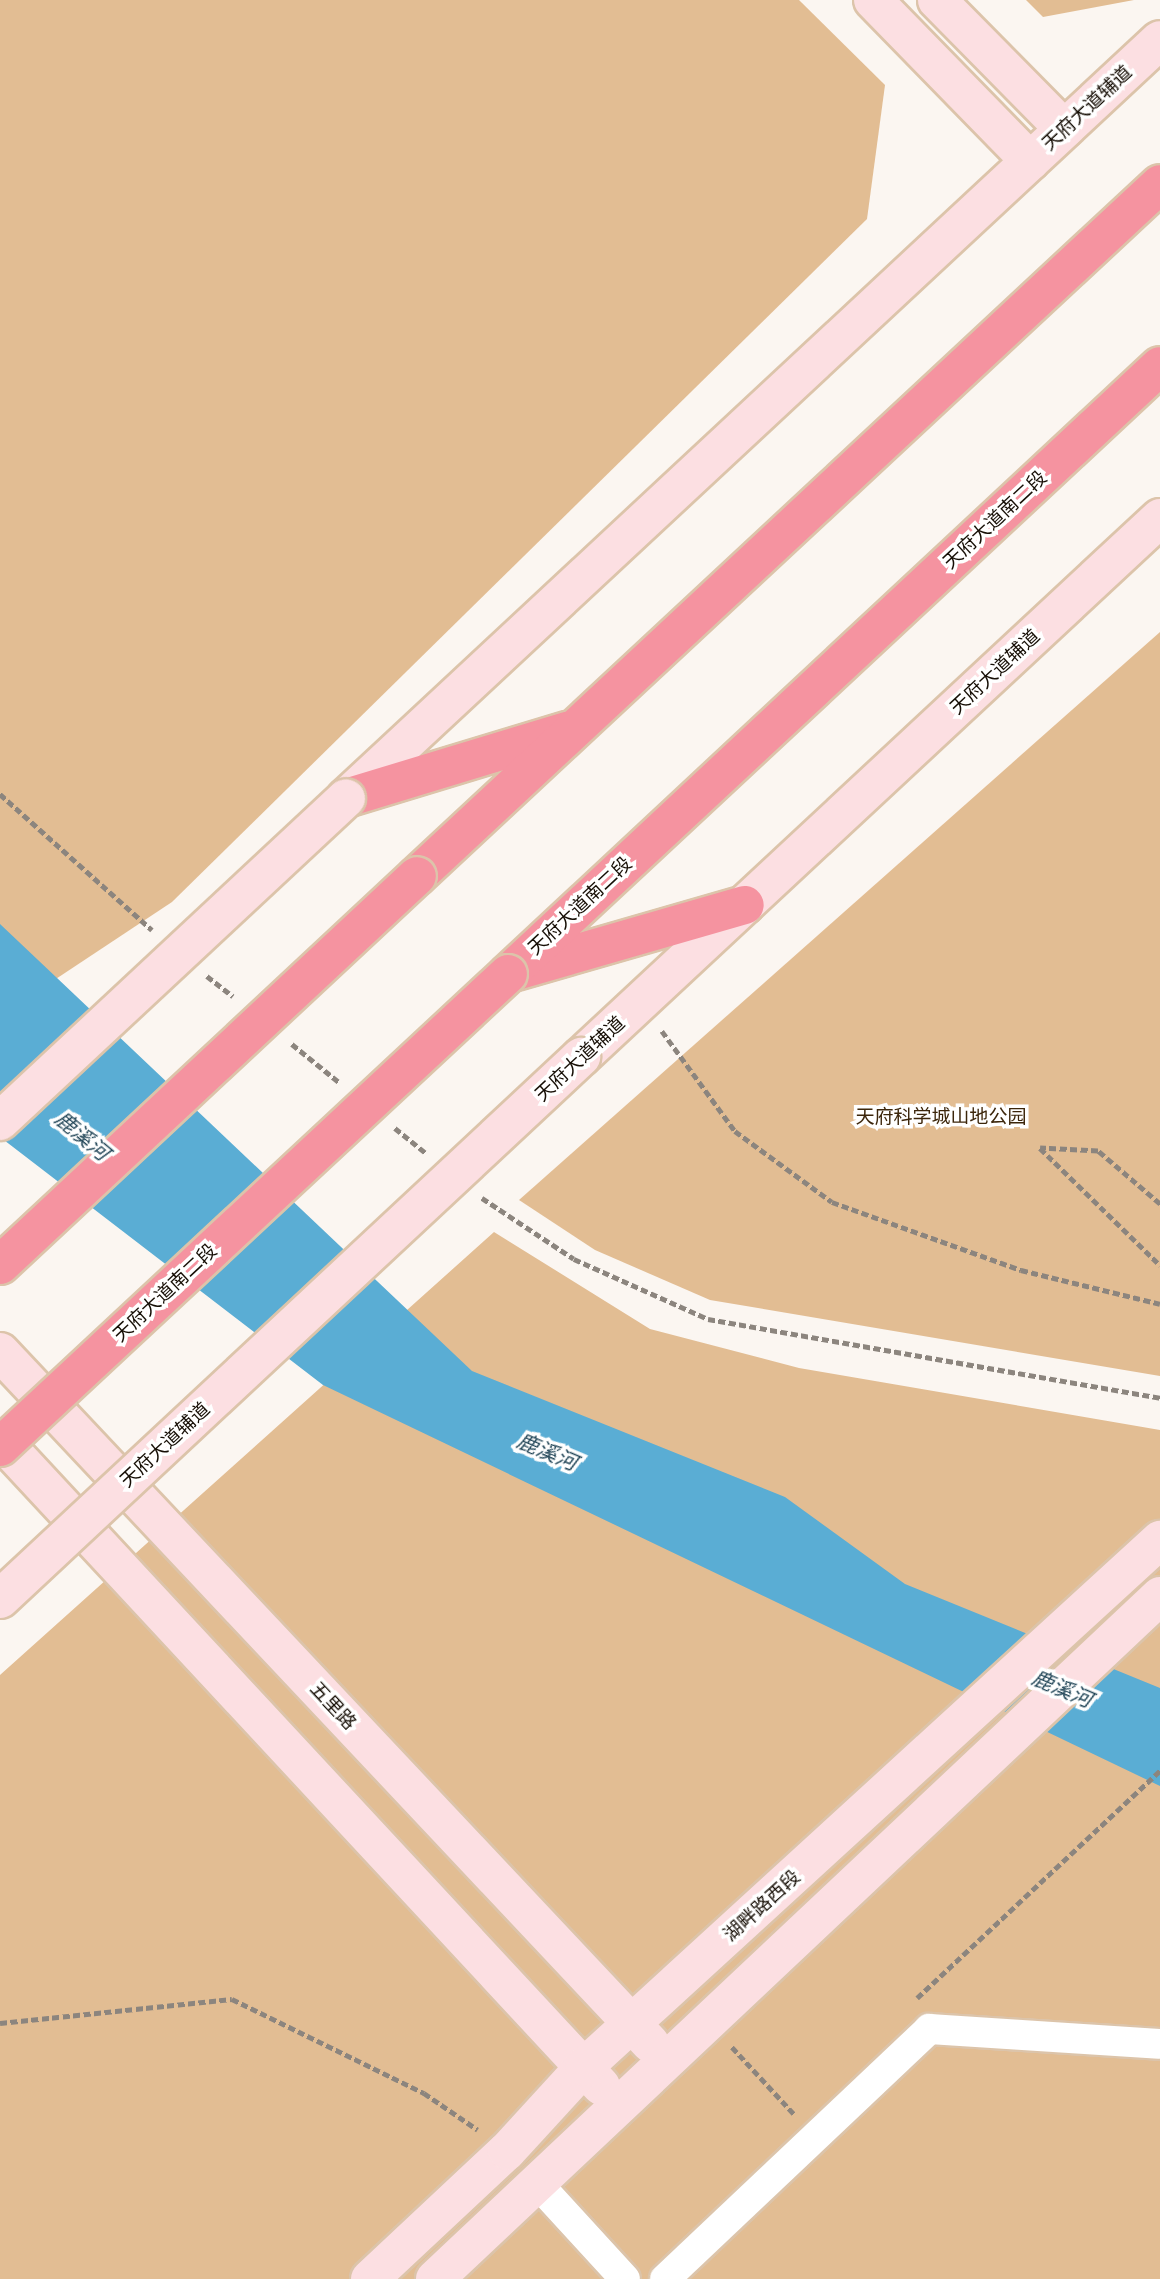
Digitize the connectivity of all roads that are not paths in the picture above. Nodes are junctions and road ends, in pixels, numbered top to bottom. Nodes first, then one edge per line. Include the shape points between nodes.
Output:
1 (873, 0) edge
2 (937, 0) edge
3 (1160, 40) edge
4 (1064, 129) junction
5 (1030, 161) junction
6 (1160, 184) edge
7 (1160, 366) edge
8 (1160, 518) edge
9 (576, 728) junction
10 (346, 798) junction
11 (745, 905) junction
12 (508, 974) junction
13 (0, 1121) edge
14 (0, 1265) edge
15 (0, 1352) edge
16 (0, 1439) edge
17 (0, 1447) edge
18 (1159, 1539) edge
19 (1160, 1596) edge
20 (0, 1600) edge
21 (631, 2024) junction
22 (1160, 2044) edge
23 (666, 2059) junction
24 (584, 2067) junction
25 (617, 2104) junction
26 (537, 2183) junction
27 (370, 2279) edge
28 (435, 2279) edge
29 (625, 2279) edge
30 (665, 2279) edge

1 - 5 street
2 - 4 street
3 - 4 street, 天府大道辅道
4 - 5 street, 天府大道辅道
5 - 10 street, 天府大道辅道
6 - 9 highway
7 - 12 highway, 天府大道南二段
8 - 11 street, 天府大道辅道
9 - 10 highway
9 - 14 highway, bridge
10 - 13 street, 天府大道辅道, bridge
11 - 12 highway
11 - 20 street, 天府大道辅道, bridge
12 - 17 highway, 天府大道南二段, bridge
15 - 21 street, 五里路
16 - 24 street
18 - 21 street, 湖畔路西段 via 940,1745
19 - 23 street via 989,1763
21 - 23 street, 五里路
21 - 24 street, 湖畔路西段
22 - 30 street via 929,2029
23 - 25 street
24 - 25 street
24 - 27 street, 湖畔路西段 via 507,2151
25 - 26 street
26 - 28 street
26 - 29 street

